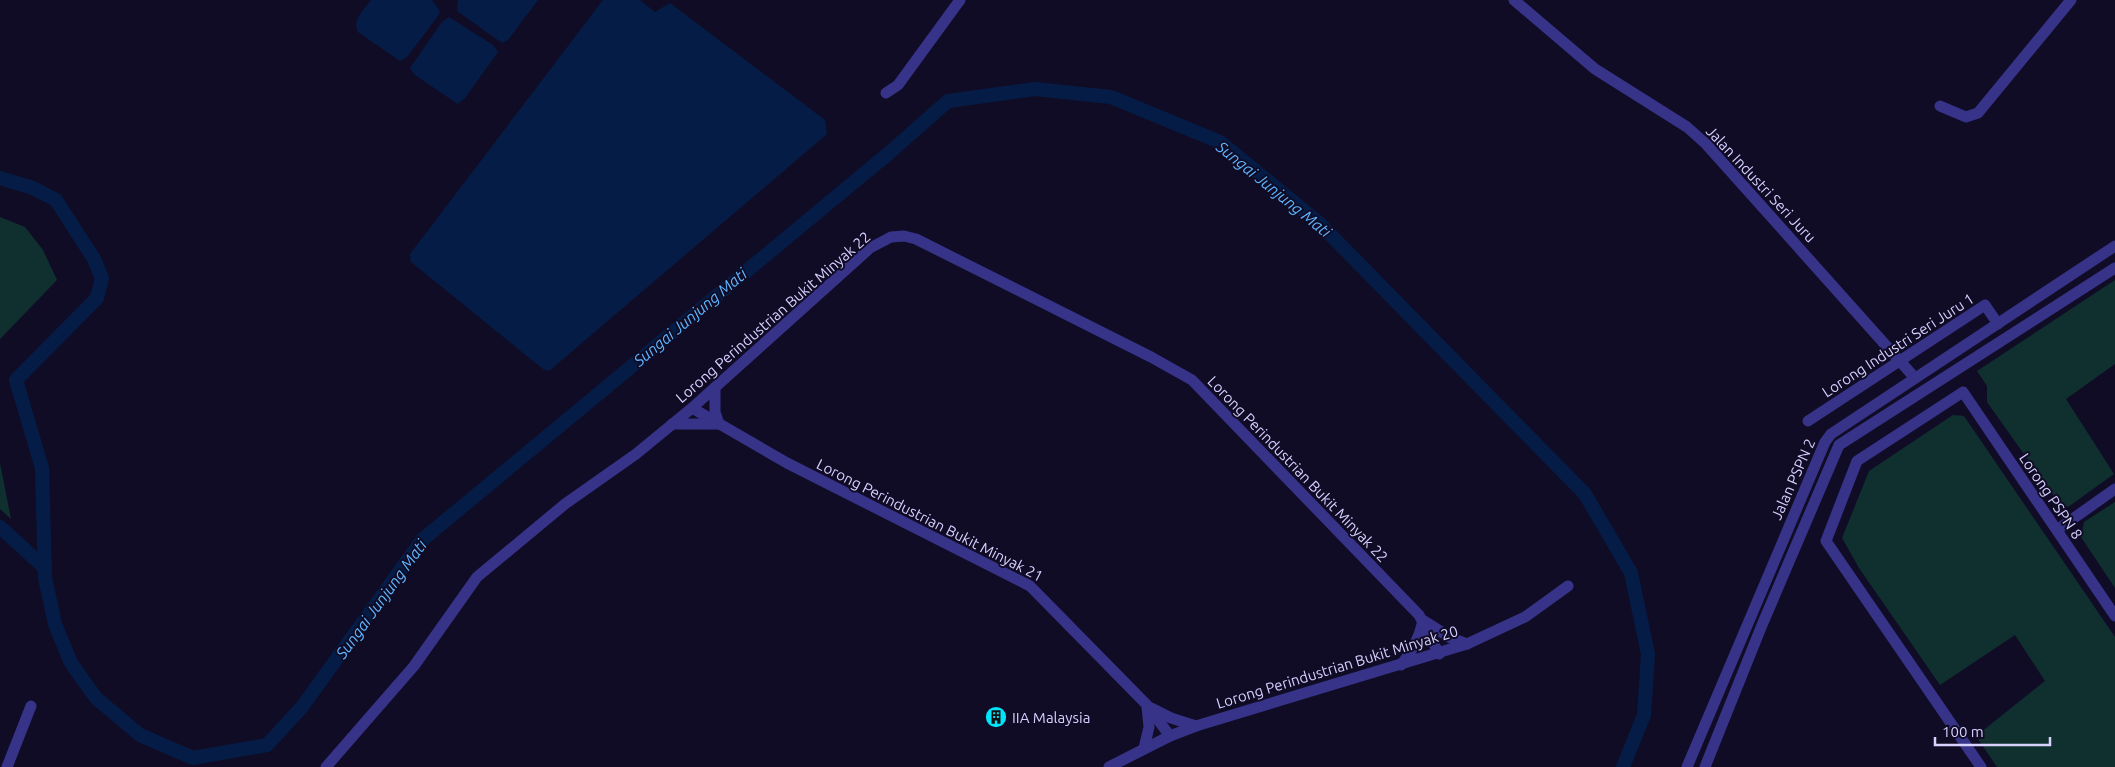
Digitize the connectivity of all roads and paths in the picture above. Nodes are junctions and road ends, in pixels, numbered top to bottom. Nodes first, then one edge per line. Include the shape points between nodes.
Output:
1 (960, 0) edge
2 (1514, 0) edge
3 (2071, 0) edge
4 (886, 93) dead end
5 (1940, 106) dead end
6 (2115, 246) edge
7 (2115, 268) edge
8 (1998, 324) junction
9 (1900, 361) junction
10 (1915, 378) junction
11 (715, 388) junction
12 (692, 408) junction
13 (1808, 421) dead end
14 (672, 424) junction
15 (719, 424) junction
16 (2115, 490) edge
17 (2056, 530) junction
18 (1568, 586) dead end
19 (2115, 616) edge
20 (1423, 621) junction
21 (1467, 644) junction
22 (1439, 654) junction
23 (1401, 665) junction
24 (31, 706) dead end
25 (1147, 706) junction
26 (1196, 726) junction
27 (1170, 736) junction
28 (1144, 748) junction
29 (1691, 766) edge
30 (6, 767) edge
31 (326, 767) edge
32 (1110, 767) edge
33 (1705, 767) edge
34 (1981, 767) edge

1 - 4 street via 898,85
2 - 9 street, Jalan Industri Seri Juru via 1595,69 1686,127 1706,144
3 - 5 street via 1978,113 1966,117
6 - 8 street, Jalan PSPN 2
7 - 33 street, Jalan PSPN 2 via 1840,445
8 - 9 street, Lorong Industri Seri Juru 1 via 1985,305
8 - 10 street, Jalan PSPN 2
9 - 10 street, Jalan Industri Seri Juru
9 - 13 street, Lorong Industri Seri Juru 1
10 - 29 street, Jalan PSPN 2 via 1831,434 1825,442
11 - 12 street, Lorong Perindustrian Bukit Minyak 22
11 - 15 street via 715,412
11 - 20 street, Lorong Perindustrian Bukit Minyak 22 via 870,248 891,238 904,236 916,239 1192,380
12 - 14 street, Lorong Perindustrian Bukit Minyak 22
12 - 15 street, Lorong Perindustrian Bukit Minyak 21
14 - 15 street
14 - 31 street, Lorong Perindustrian Bukit Minyak 22 via 565,504 477,577 414,666
15 - 25 street, Lorong Perindustrian Bukit Minyak 21 via 787,463 1030,586
16 - 17 street
17 - 19 street, Lorong PSPN 8
17 - 34 street, Lorong PSPN 8 via 1963,392 1857,461 1826,541
18 - 21 street, Lorong Perindustrian Bukit Minyak 20 via 1525,617
20 - 21 street
20 - 22 street, Lorong Perindustrian Bukit Minyak 22
20 - 23 street via 1413,650
21 - 22 street, Lorong Perindustrian Bukit Minyak 20
22 - 23 street, Lorong Perindustrian Bukit Minyak 20
23 - 26 street, Lorong Perindustrian Bukit Minyak 20
24 - 30 street
25 - 26 street
25 - 27 street, Lorong Perindustrian Bukit Minyak 21
25 - 28 street via 1150,727
26 - 27 street, Lorong Perindustrian Bukit Minyak 20
27 - 28 street, Lorong Perindustrian Bukit Minyak 20
28 - 32 street, Lorong Perindustrian Bukit Minyak 20

